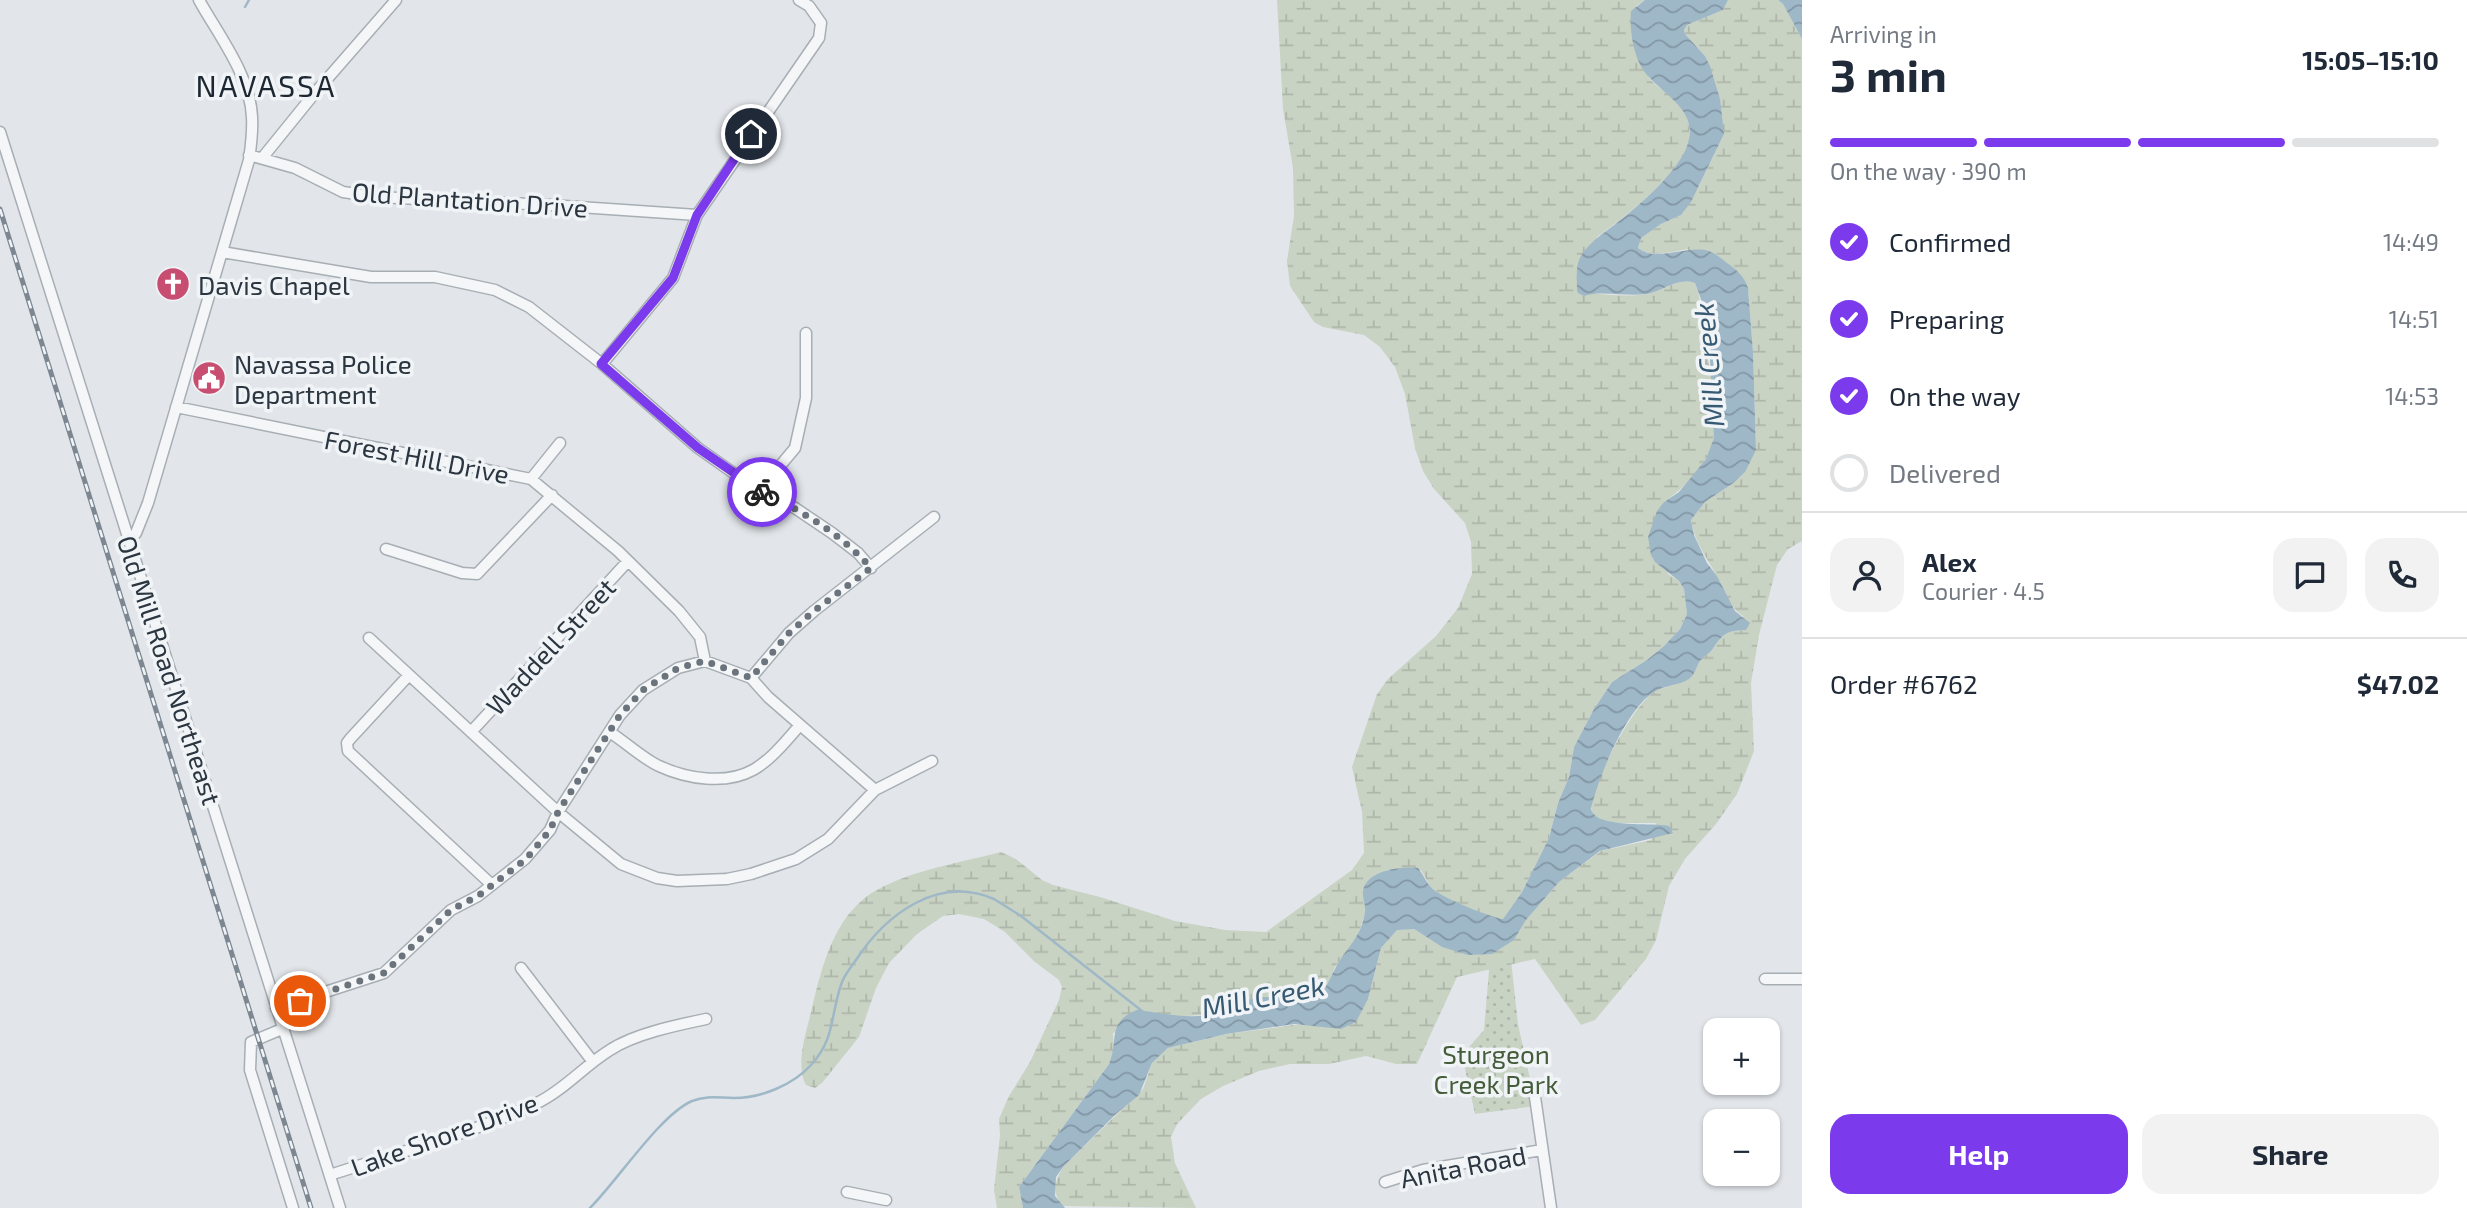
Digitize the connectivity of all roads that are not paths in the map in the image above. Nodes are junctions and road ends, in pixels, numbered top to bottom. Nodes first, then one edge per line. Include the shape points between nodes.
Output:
1 (199, 0) edge
2 (396, 0) edge
3 (799, 0) edge
4 (0, 132) edge
5 (250, 155) junction
6 (263, 158) junction
7 (697, 215) junction
8 (222, 252) junction
9 (806, 333) dead end
10 (601, 364) junction
11 (176, 407) junction
12 (560, 443) dead end
13 (531, 479) junction
14 (759, 491) junction
15 (552, 495) junction
16 (934, 517) dead end
17 (129, 541) junction
18 (386, 549) dead end
19 (628, 561) junction
20 (871, 568) junction
21 (369, 638) dead end
22 (705, 661) junction
23 (409, 675) junction
24 (751, 678) junction
25 (800, 725) junction
26 (471, 732) junction
27 (611, 733) junction
28 (932, 761) dead end
29 (875, 790) junction
30 (558, 812) junction
31 (492, 885) junction
32 (521, 968) dead end
33 (1765, 979) dead end
34 (1802, 979) edge
35 (276, 1009) junction
36 (706, 1019) dead end
37 (282, 1029) junction
38 (593, 1062) junction
39 (1534, 1090) dead end
40 (1542, 1150) junction
41 (330, 1175) junction
42 (1385, 1182) dead end
43 (847, 1192) dead end
44 (866, 1196) junction
45 (886, 1200) dead end
46 (293, 1208) edge
47 (340, 1208) edge
48 (864, 1208) edge
49 (1551, 1208) edge

1 - 5 street via 249,97
2 - 6 street
3 - 7 street via 810,6 821,23 819,38
4 - 17 street, Old Mill Road Northeast
5 - 6 street, Old Plantation Drive
5 - 8 street
6 - 7 street, Old Plantation Drive via 344,192 377,197
7 - 10 street via 673,278
8 - 10 street via 371,276 435,277 495,290 529,307
8 - 11 street
9 - 14 street via 806,398 795,448
10 - 14 street via 698,448
11 - 13 street, Forest Hill Drive
11 - 17 street via 144,513
12 - 13 street
13 - 15 street, Forest Hill Drive
14 - 20 street via 823,527
15 - 18 street via 477,574
15 - 19 street, Forest Hill Drive
16 - 20 street
17 - 35 street, Old Mill Road Northeast
19 - 22 street, Forest Hill Drive via 700,637
19 - 26 street, Waddell Street
20 - 24 street via 789,633
21 - 23 street
22 - 24 street
22 - 27 street via 678,668 643,690 620,715
23 - 26 street
23 - 31 street via 349,739 348,751
24 - 25 street
25 - 27 street via 753,770 723,779 688,776 657,765
25 - 29 street
26 - 30 street
27 - 30 street
28 - 29 street
29 - 30 street via 811,851 773,868 727,879 677,881 639,873 621,864
30 - 31 street via 538,847
31 - 35 street via 451,910 384,973
32 - 38 street
33 - 34 street
35 - 37 street, Old Mill Road Northeast
36 - 38 street, Lake Shore Drive via 633,1039
37 - 41 street, Old Mill Road Northeast
37 - 46 street via 251,1042 250,1070
38 - 41 street, Lake Shore Drive via 541,1102
39 - 40 street
40 - 42 street, Anita Road via 1423,1170
40 - 49 street
41 - 47 street, Old Mill Road Northeast
43 - 44 street
44 - 45 street
44 - 48 street

